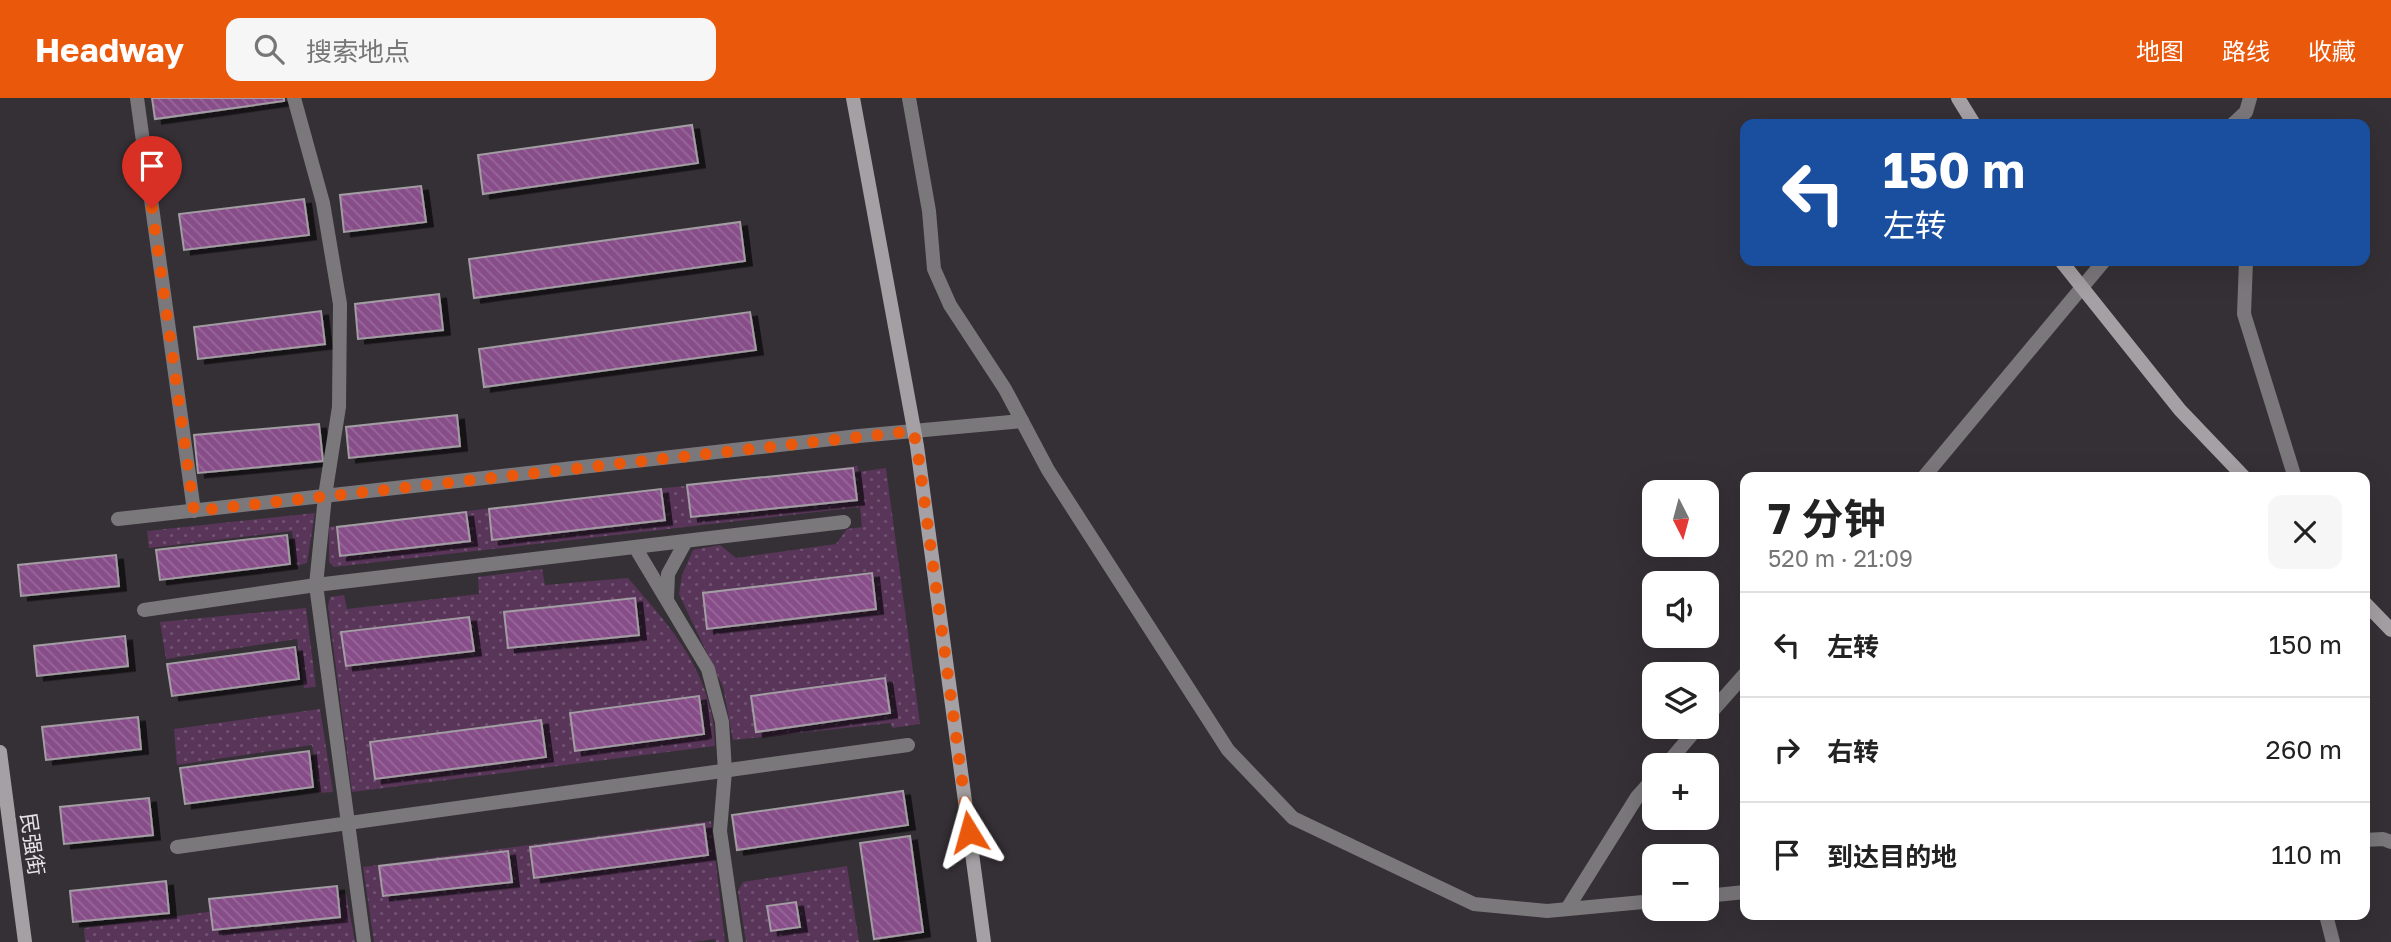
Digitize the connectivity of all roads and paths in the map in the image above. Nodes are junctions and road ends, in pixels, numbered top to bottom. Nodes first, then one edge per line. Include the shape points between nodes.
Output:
1 (137, 98) edge
2 (294, 98) edge
3 (853, 98) edge
4 (909, 98) edge
5 (1958, 98) edge
6 (1971, 119) edge
7 (2065, 266) edge
8 (2100, 266) edge
9 (2246, 266) edge
10 (2082, 288) junction
11 (1022, 421) junction
12 (913, 431) junction
13 (1928, 472) edge
14 (2239, 472) edge
15 (2293, 472) edge
16 (325, 496) junction
17 (194, 511) junction
18 (118, 519) dead end
19 (844, 522) dead end
20 (686, 541) junction
21 (635, 547) junction
22 (316, 585) junction
23 (667, 598) junction
24 (2370, 608) edge
25 (144, 610) dead end
26 (2391, 630) edge
27 (1740, 680) edge
28 (1719, 703) edge
29 (1688, 739) edge
30 (908, 745) dead end
31 (0, 752) edge
32 (1675, 753) edge
33 (725, 771) junction
34 (1642, 791) edge
35 (348, 823) junction
36 (2370, 840) edge
37 (2391, 842) edge
38 (177, 847) dead end
39 (1740, 893) edge
40 (1719, 895) edge
41 (1642, 902) edge
42 (1567, 909) junction
43 (2327, 920) edge
44 (25, 942) edge
45 (364, 942) edge
46 (736, 942) edge
47 (984, 942) edge
48 (2333, 942) edge

1 - 17 street
2 - 16 street via 323,203 340,304 339,407
3 - 12 street
4 - 11 street via 934,269 950,304
5 - 6 street
7 - 10 street
8 - 10 street
9 - 15 street via 2244,314
10 - 13 street
10 - 14 street via 2180,410
11 - 12 street
11 - 42 street via 1048,470 1228,750 1293,818 1474,904
12 - 16 street
12 - 47 street
16 - 17 street
16 - 22 street
17 - 18 street
19 - 20 street
20 - 21 street
20 - 23 street via 668,574
21 - 22 street
21 - 23 street
22 - 25 street
22 - 35 street
23 - 33 street via 708,669 722,722
24 - 26 street
27 - 28 street
29 - 32 street
30 - 33 street
31 - 44 street, 民强街
33 - 35 street
33 - 46 street via 720,831
34 - 42 street
35 - 38 street
35 - 45 street
36 - 37 street
39 - 40 street
41 - 42 street
43 - 48 street

